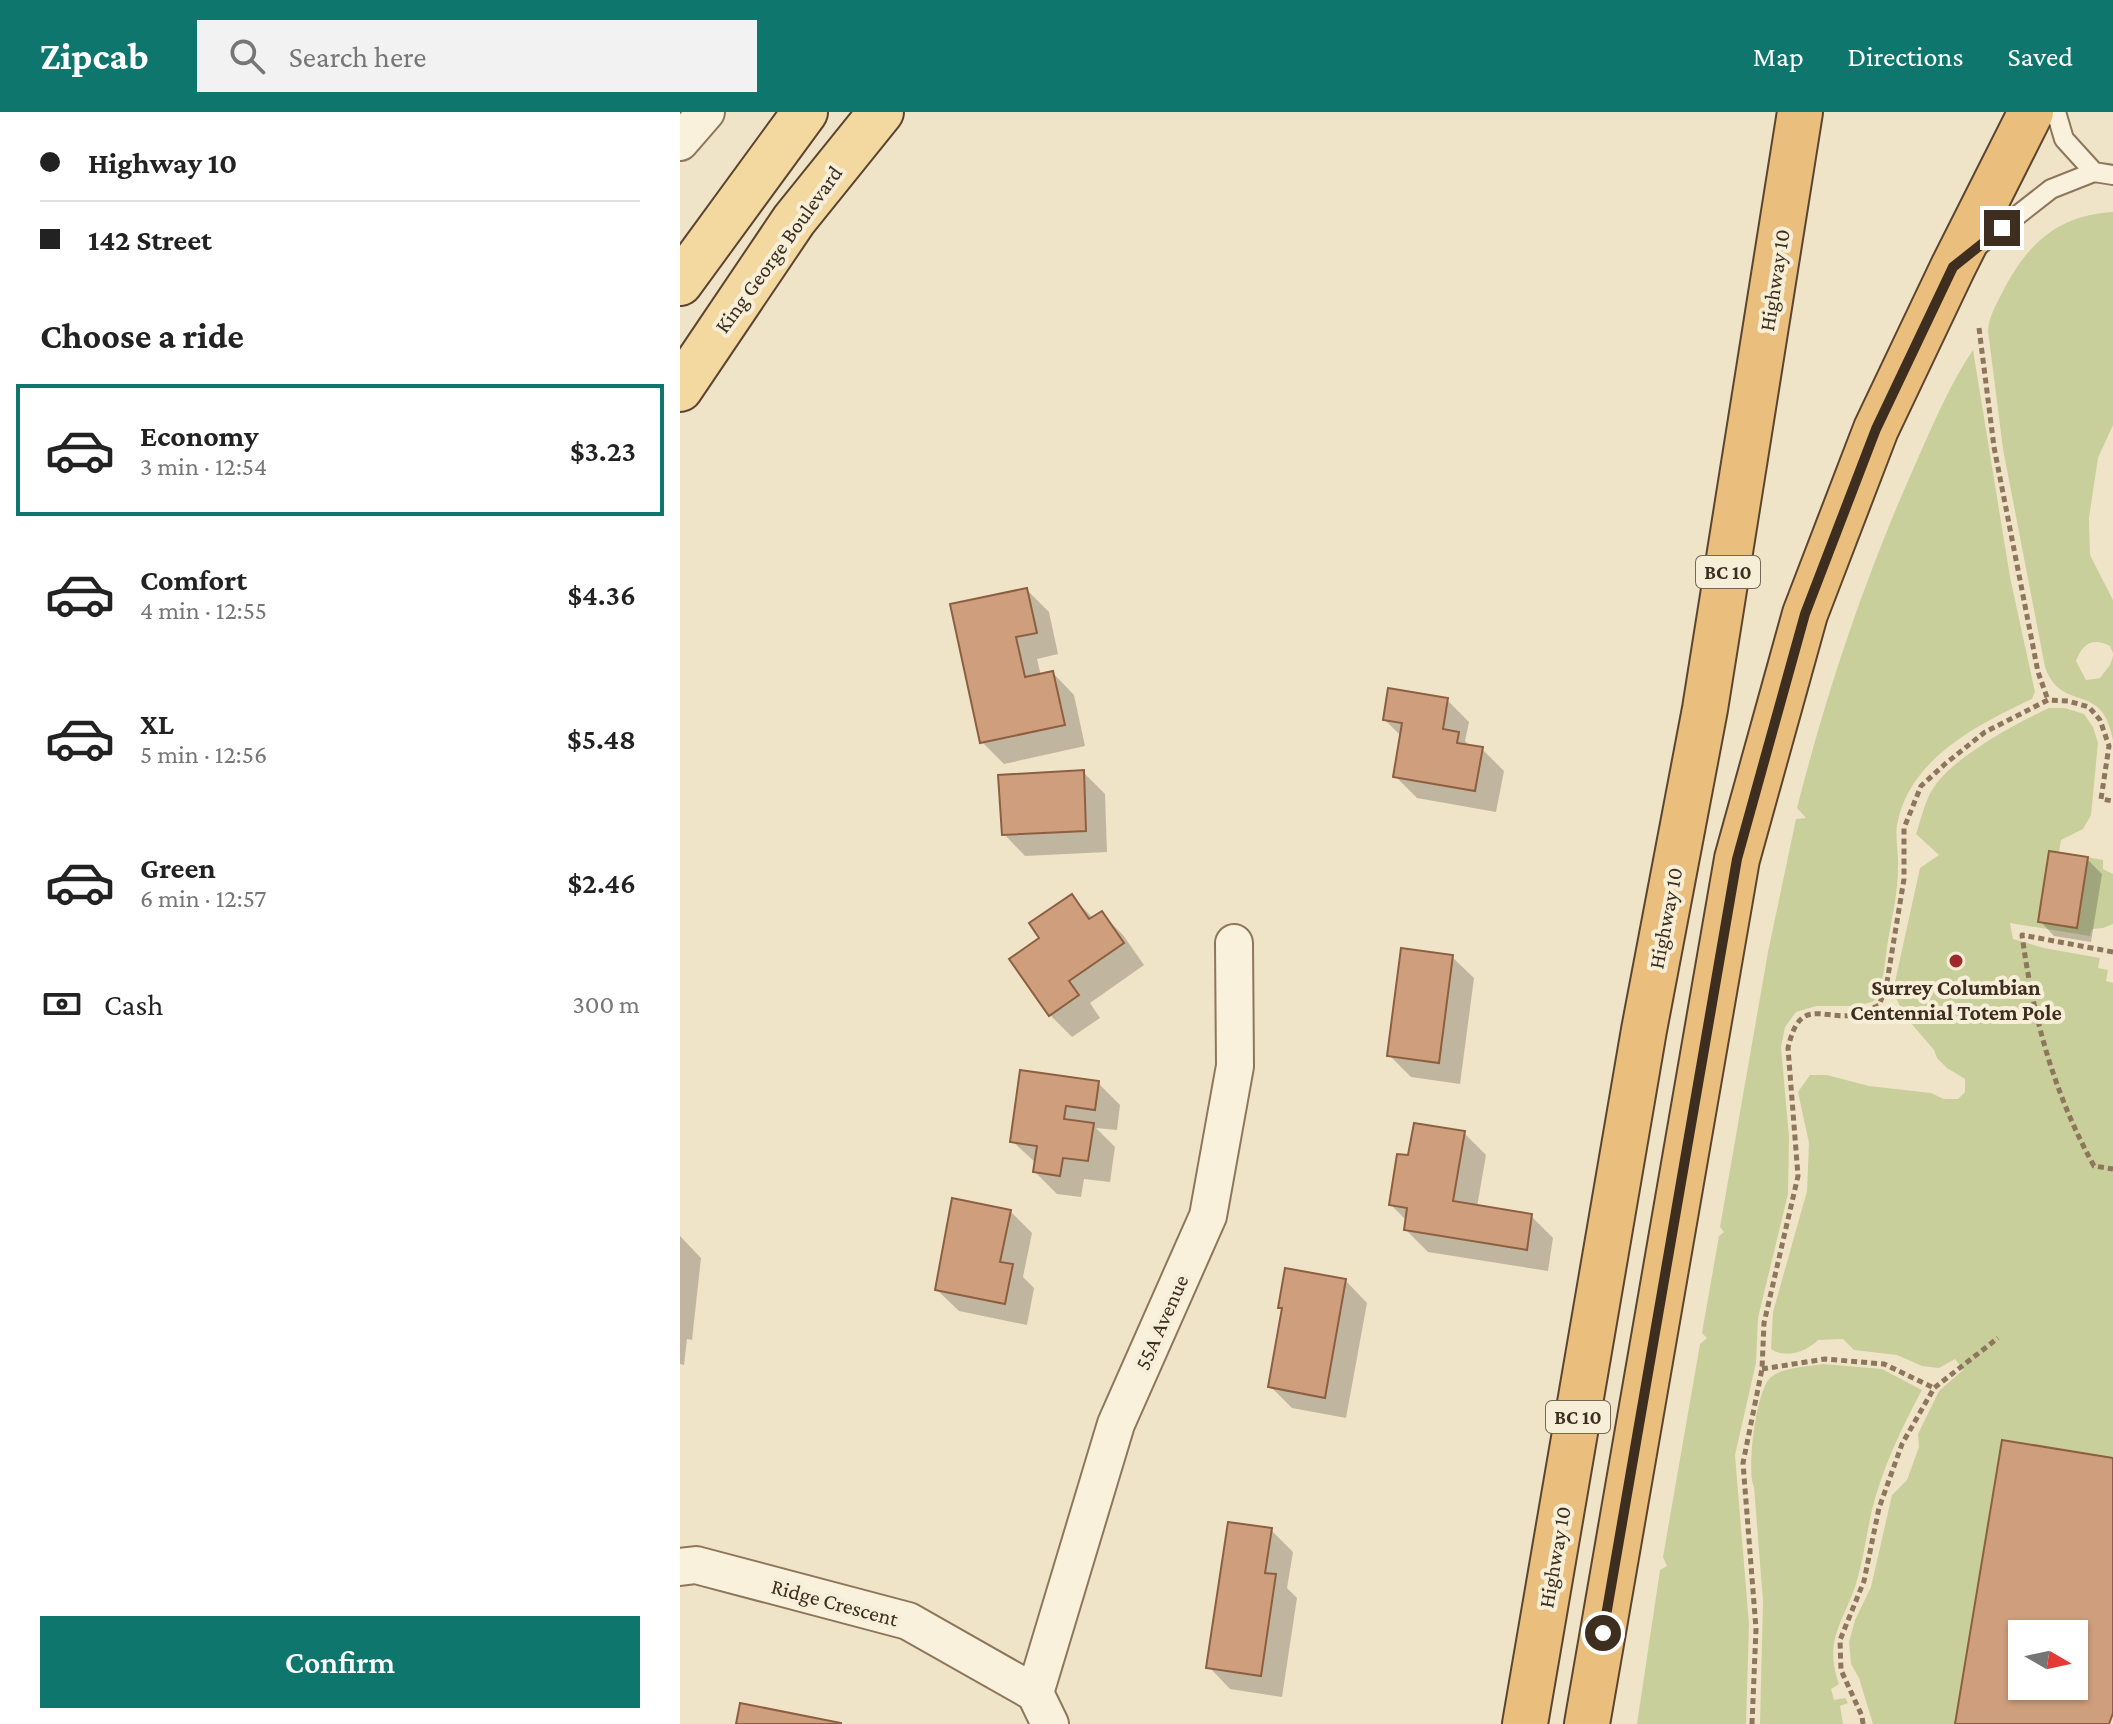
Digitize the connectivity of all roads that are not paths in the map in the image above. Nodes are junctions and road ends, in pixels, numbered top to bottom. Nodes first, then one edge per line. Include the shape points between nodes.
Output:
1 (706, 112) edge
2 (805, 112) edge
3 (881, 112) edge
4 (1800, 112) edge
5 (2031, 112) edge
6 (2056, 112) edge
7 (680, 142) edge
8 (2094, 172) junction
9 (2113, 175) edge
10 (1953, 267) junction
11 (680, 283) edge
12 (680, 389) edge
13 (1234, 943) dead end
14 (680, 1567) edge
15 (1043, 1708) edge
16 (1525, 1724) edge
17 (1587, 1724) edge

1 - 7 street
2 - 11 main road
3 - 12 main road, King George Boulevard via 794,220
4 - 16 highway, Highway 10 / BC 10 via 1705,709 1644,1030
5 - 10 highway, BC 10
6 - 8 lane via 2064,139
8 - 9 lane
8 - 10 lane via 2051,189
10 - 17 highway, BC 10 via 1876,429 1805,614 1737,859
13 - 15 street, 55A Avenue via 1235,1066 1208,1216 1116,1424
14 - 15 street, Ridge Crescent via 696,1565 908,1621

